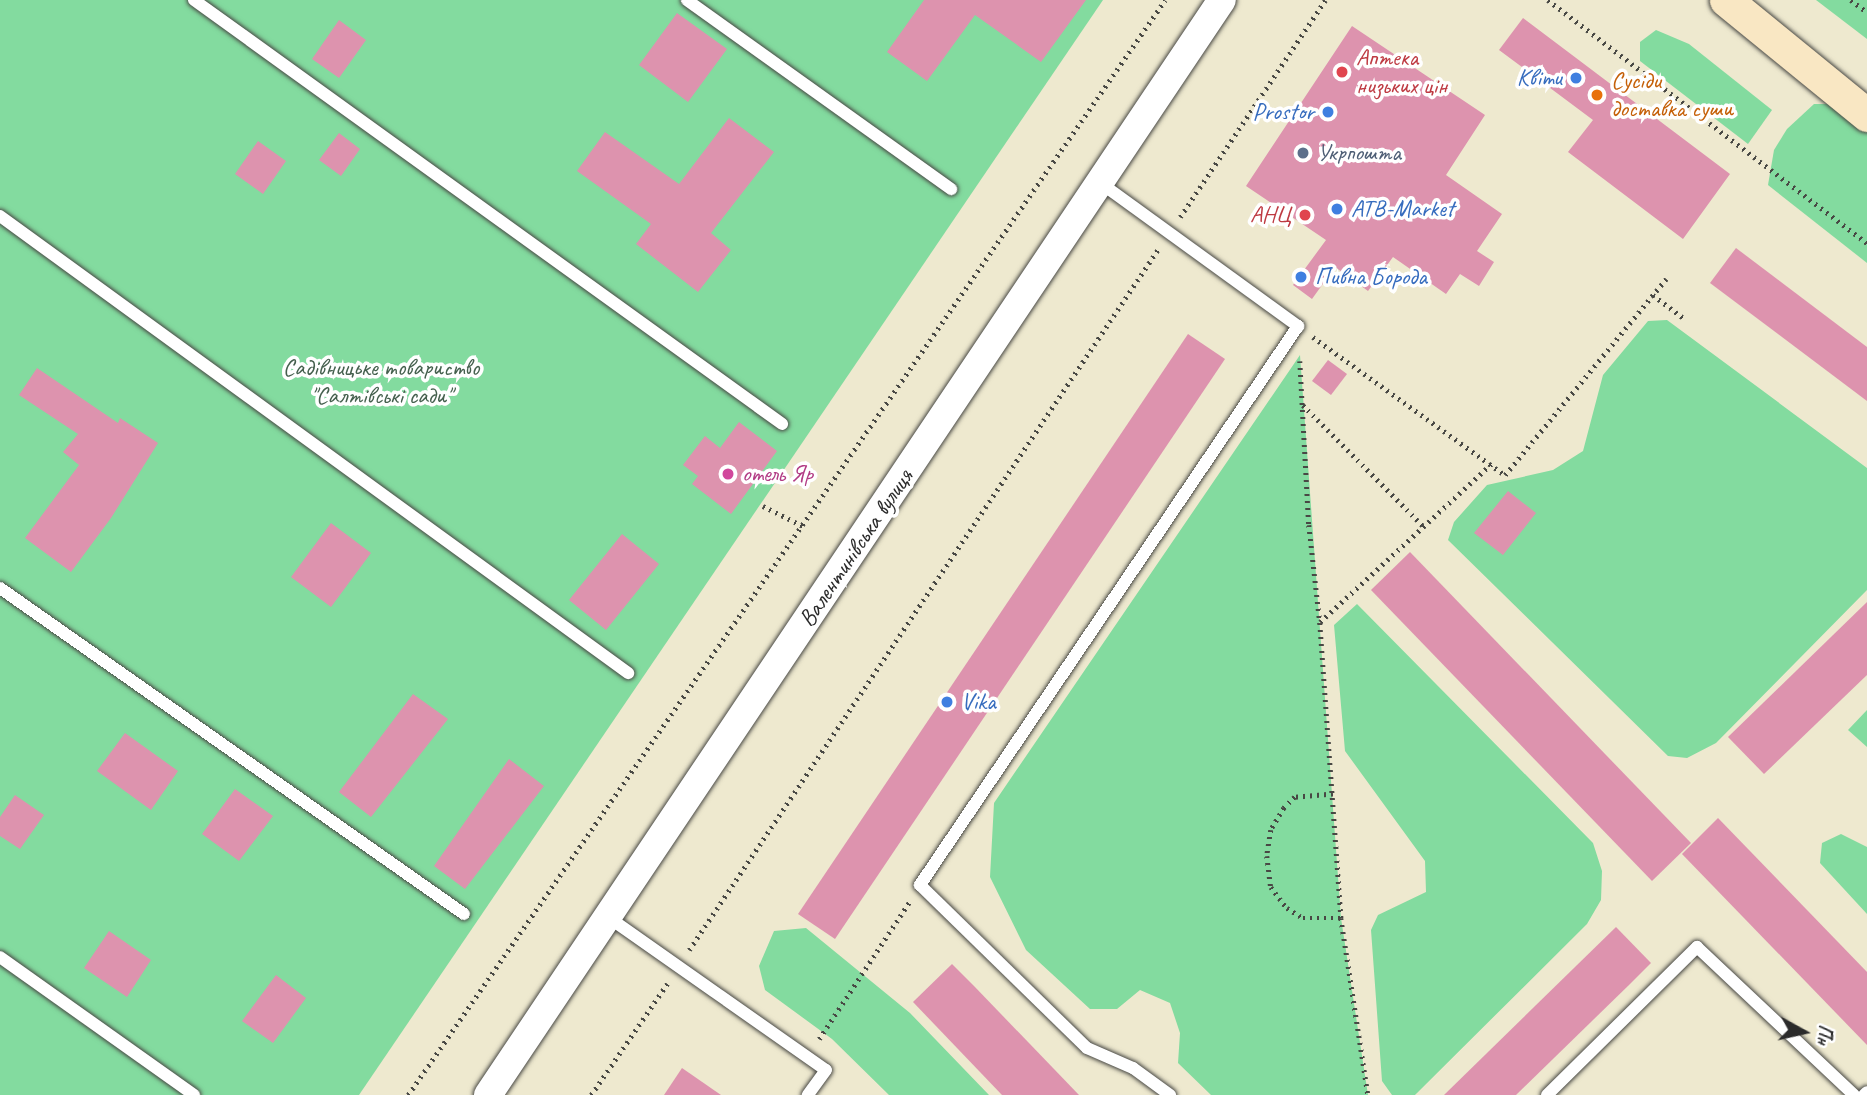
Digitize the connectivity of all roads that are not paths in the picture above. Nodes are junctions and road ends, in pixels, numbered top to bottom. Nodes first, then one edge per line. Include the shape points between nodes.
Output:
1 (194, 0) edge
2 (687, 0) edge
3 (1222, 0) edge
4 (1726, 0) edge
5 (1867, 115) edge
6 (1098, 182) junction
7 (951, 189) dead end
8 (0, 216) edge
9 (782, 424) dead end
10 (0, 588) edge
11 (628, 673) dead end
12 (464, 914) dead end
13 (608, 917) junction
14 (0, 957) edge
15 (194, 1095) edge
16 (488, 1095) edge
17 (808, 1095) edge
18 (1170, 1095) edge
19 (1547, 1095) edge
20 (1854, 1095) edge

1 - 9 lane
2 - 7 lane
3 - 6 street, Валентинівська вулиця
4 - 5 main road
6 - 13 street, Валентинівська вулиця
6 - 18 lane via 1298,327 920,885 1087,1048 1133,1068
8 - 11 lane
10 - 12 lane
13 - 16 street, Валентинівська вулиця
13 - 17 lane via 826,1070
14 - 15 lane
19 - 20 lane via 1697,947

